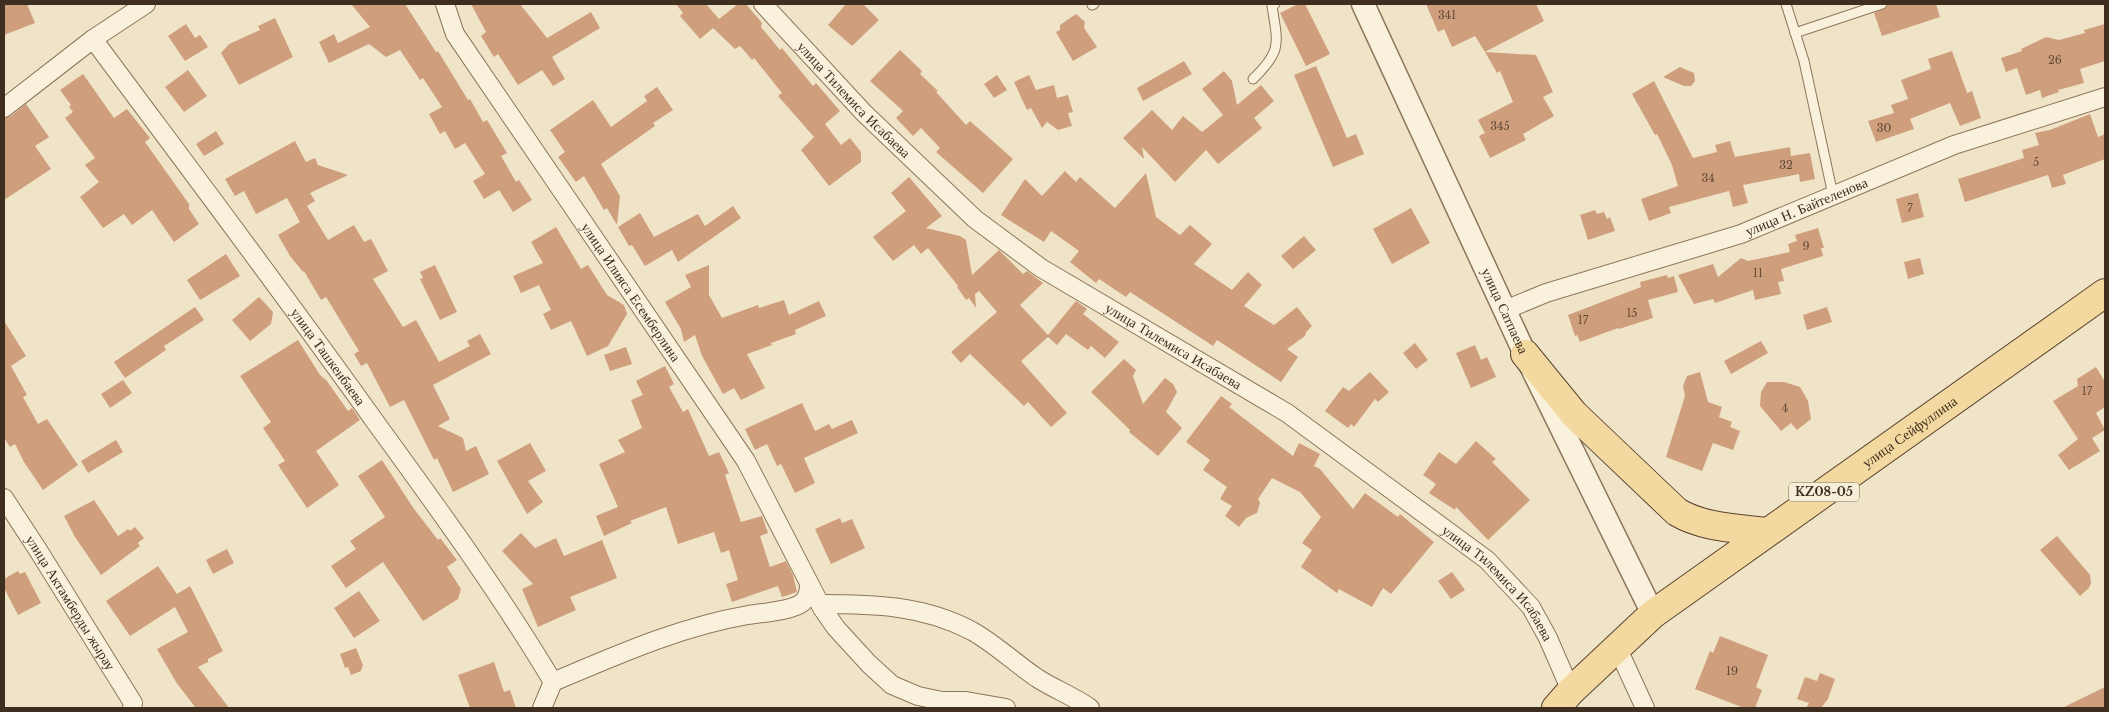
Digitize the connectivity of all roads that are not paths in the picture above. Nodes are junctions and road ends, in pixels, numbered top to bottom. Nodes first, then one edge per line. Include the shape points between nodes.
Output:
1 (146, 4) edge
2 (445, 4) edge
3 (763, 4) edge
4 (1275, 4) edge
5 (1363, 4) edge
6 (1786, 4) edge
7 (1882, 4) edge
8 (1795, 33) junction
9 (93, 39) junction
10 (1253, 79) dead end
11 (2105, 97) edge
12 (4, 108) edge
13 (1833, 195) junction
14 (2105, 293) edge
15 (1505, 310) junction
16 (1525, 354) junction
17 (4, 498) edge
18 (1767, 532) junction
19 (810, 585) junction
20 (820, 604) junction
21 (1653, 614) junction
22 (1617, 647) junction
23 (553, 682) junction
24 (1564, 700) edge
25 (132, 708) edge
26 (542, 708) edge
27 (1006, 708) edge
28 (1090, 708) edge
29 (1645, 708) edge

1 - 9 street
2 - 19 street, улица Илияса Есемберлина via 455,34 746,461
3 - 24 street, улица Тилемиса Исабаева via 864,113 975,219 1041,268 1288,413 1487,560 1531,608 1548,638
4 - 10 lane via 1272,6 1278,45 1270,63
5 - 15 street, улица Сатпаева
6 - 8 lane
7 - 8 lane
8 - 13 lane
9 - 12 street
9 - 23 street, улица Ташкенбаева via 257,258 465,546 518,623
11 - 13 street, улица Н. Байтеленова via 1954,146
13 - 15 street, улица Н. Байтеленова via 1742,234 1546,293
14 - 18 main road, улица Сейфуллина / KZ08-05
15 - 16 street, улица Сатпаева
16 - 18 main road via 1574,414 1677,512 1705,524
16 - 21 street, улица Сатпаева
17 - 25 street, улица Актамберды жырау via 133,704
18 - 21 main road, улица Сейфуллина / KZ08-05
19 - 20 street, улица Илияса Есемберлина
19 - 23 street via 803,602 661,637
20 - 27 street, улица Илияса Есемберлина via 836,628 892,685 918,696 942,701 966,701
20 - 28 street via 874,604 927,613 972,632 1038,679
21 - 22 main road, улица Сейфуллина / KZ08-05
22 - 24 main road, улица Сейфуллина / KZ08-05
22 - 29 street
23 - 26 street

